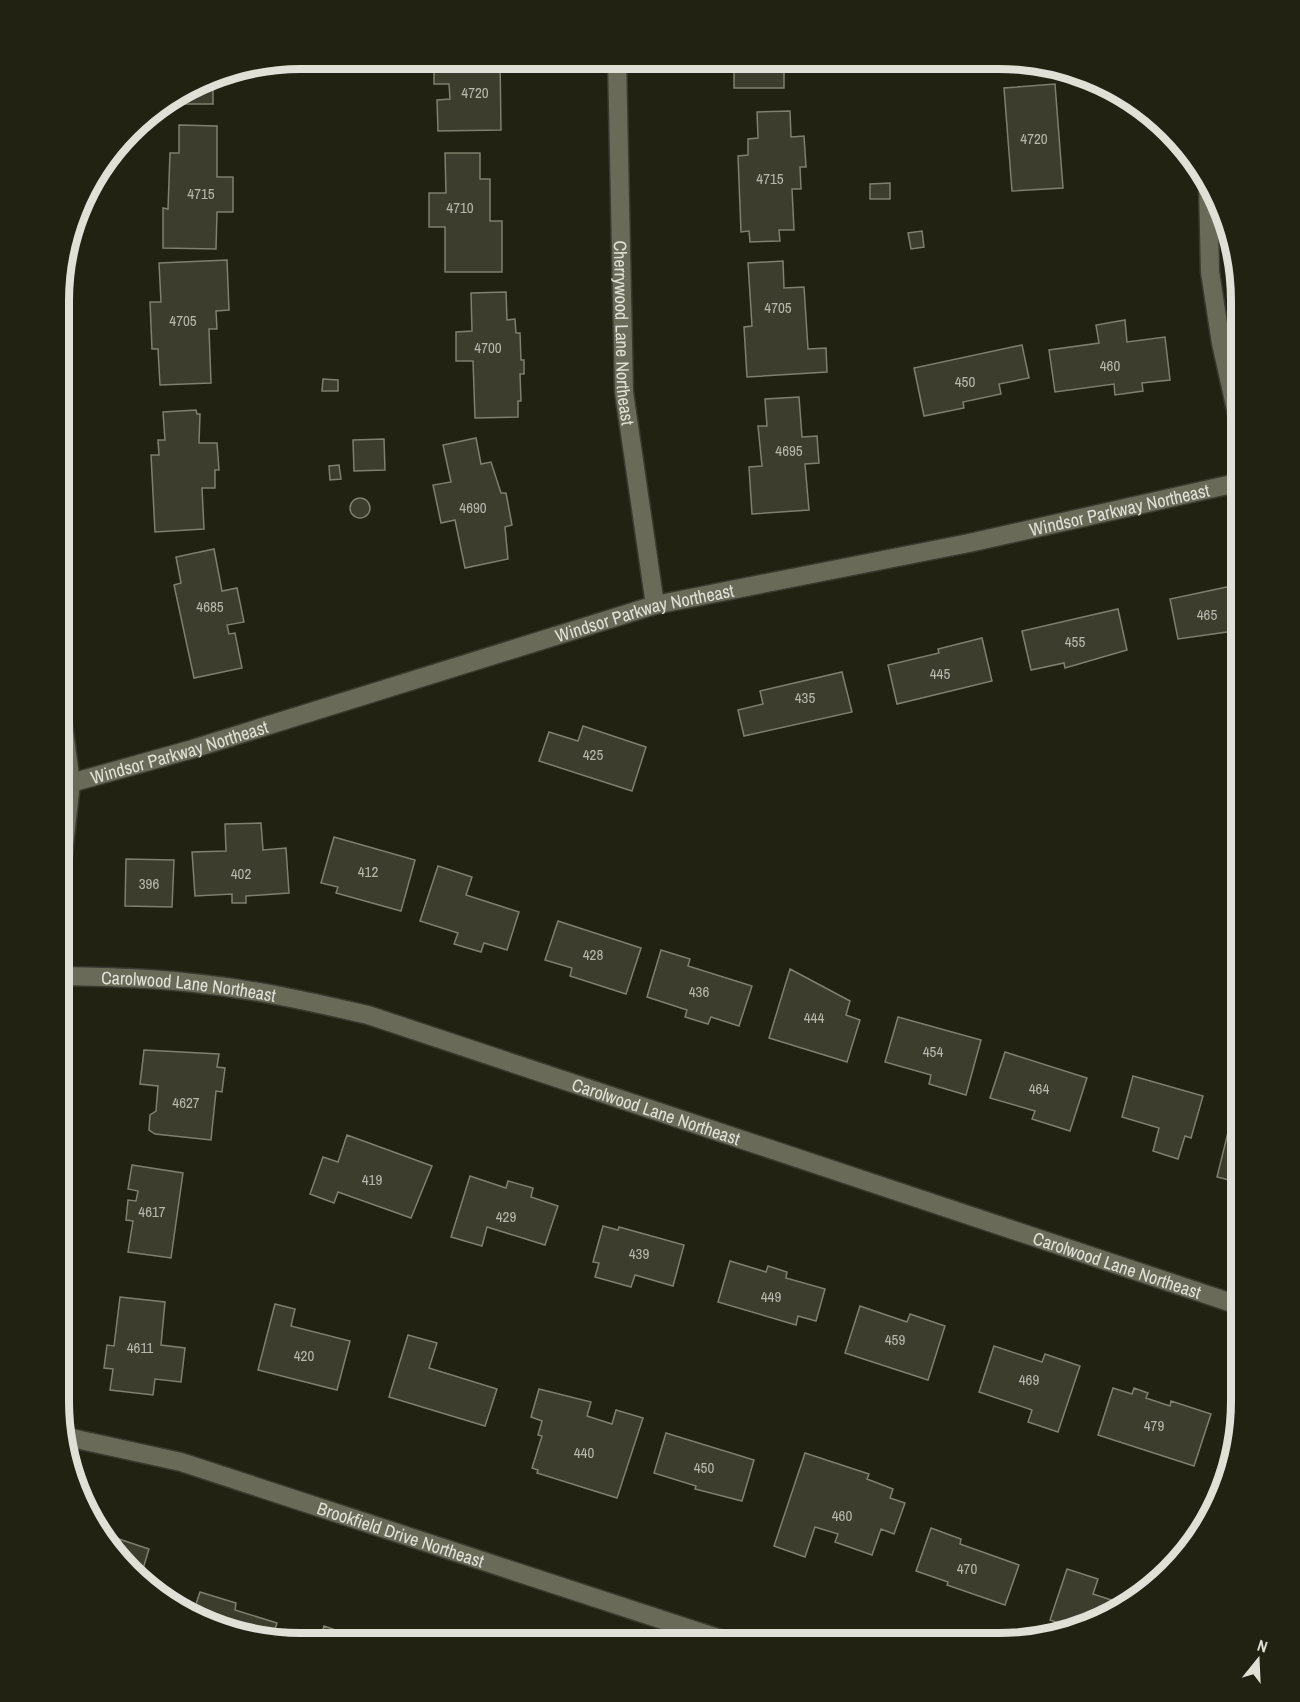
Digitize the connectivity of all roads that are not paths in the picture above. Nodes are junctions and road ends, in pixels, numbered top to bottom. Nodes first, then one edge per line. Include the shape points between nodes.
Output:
1 (617, 69) edge
2 (1208, 202) edge
3 (1231, 388) edge
4 (1231, 484) edge
5 (655, 605) junction
6 (69, 784) edge
7 (69, 976) edge
8 (1231, 1303) edge
9 (72, 1438) edge
10 (703, 1633) edge

1 - 5 street, Cherrywood Lane Northeast via 624,392
2 - 3 street via 1210,272
4 - 5 street, Windsor Parkway Northeast via 969,543
5 - 6 street, Windsor Parkway Northeast
7 - 8 street, Carolwood Lane Northeast via 210,985 368,1015
9 - 10 street, Brookfield Drive Northeast via 182,1462

